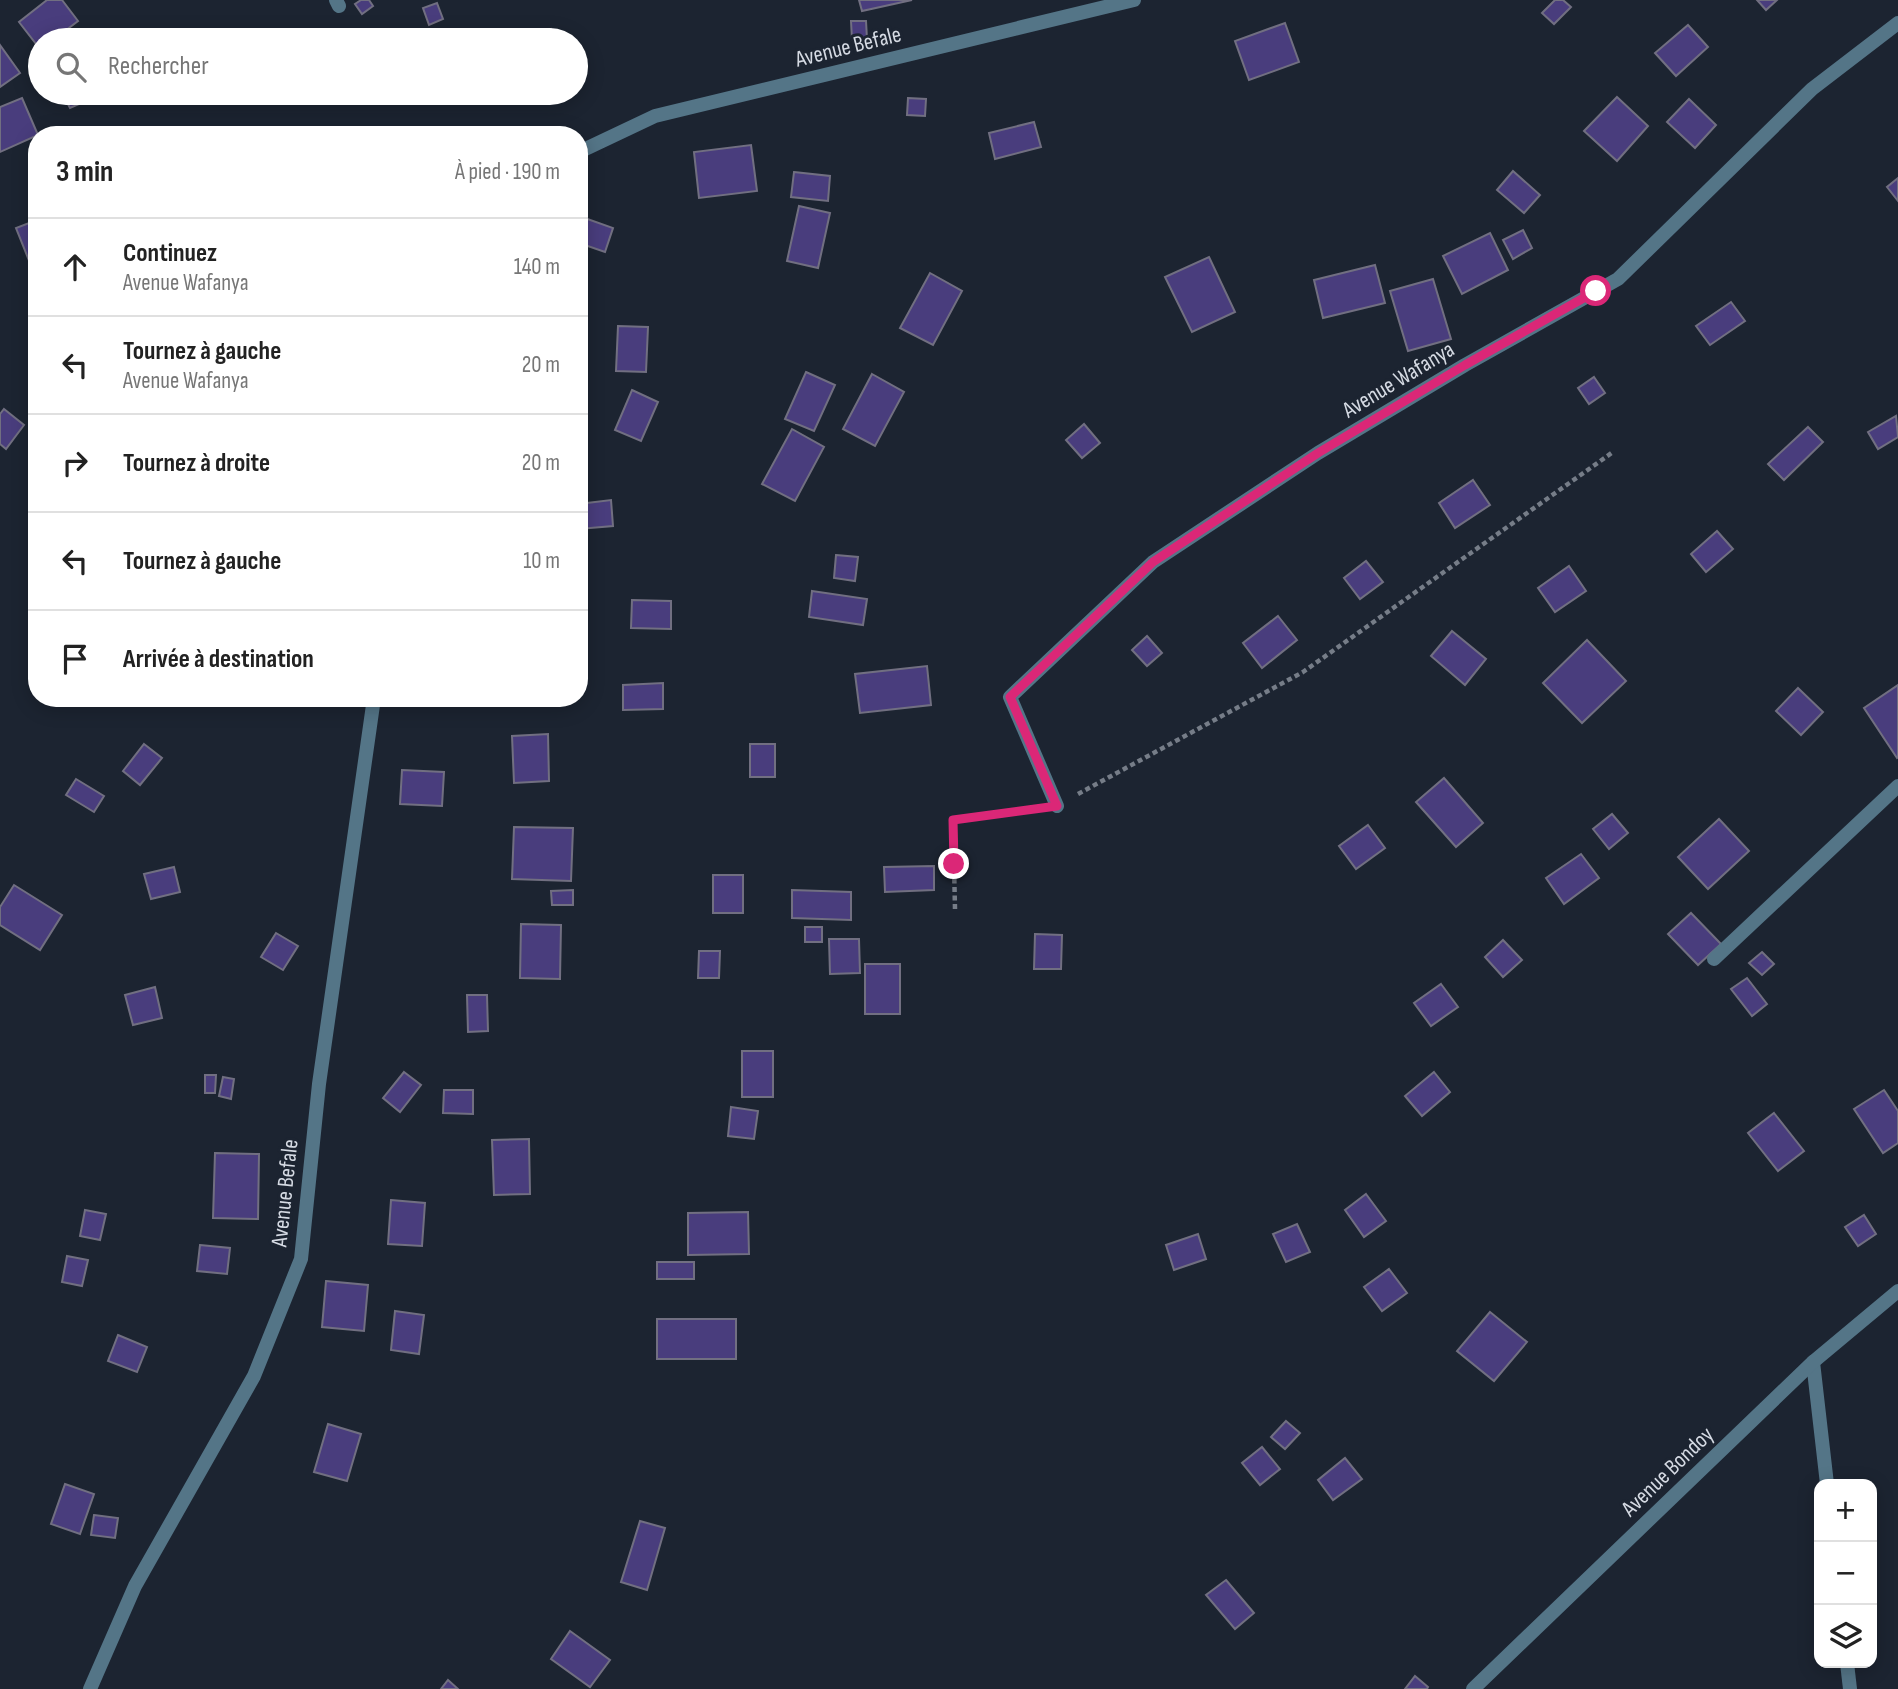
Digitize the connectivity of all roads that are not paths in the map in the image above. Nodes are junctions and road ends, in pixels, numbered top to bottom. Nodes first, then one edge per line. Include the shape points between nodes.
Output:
1 (1134, 0) edge
2 (1898, 23) edge
3 (588, 148) edge
4 (373, 707) edge
5 (1898, 786) edge
6 (1057, 806) road end
7 (1714, 959) dead end
8 (1898, 1291) edge
9 (1813, 1362) junction
10 (1826, 1479) edge
11 (1848, 1668) edge
12 (90, 1689) edge
13 (1474, 1689) edge
14 (1850, 1689) edge

1 - 3 street, Avenue Befale via 655,116
2 - 6 street, Avenue Wafanya via 1812,89 1618,279 1318,453 1153,562 1010,697
4 - 12 street, Avenue Befale via 318,1084 301,1259 254,1376 135,1586
5 - 7 street
8 - 9 street, Avenue Bondoy
9 - 10 street
9 - 13 street, Avenue Bondoy
11 - 14 street

